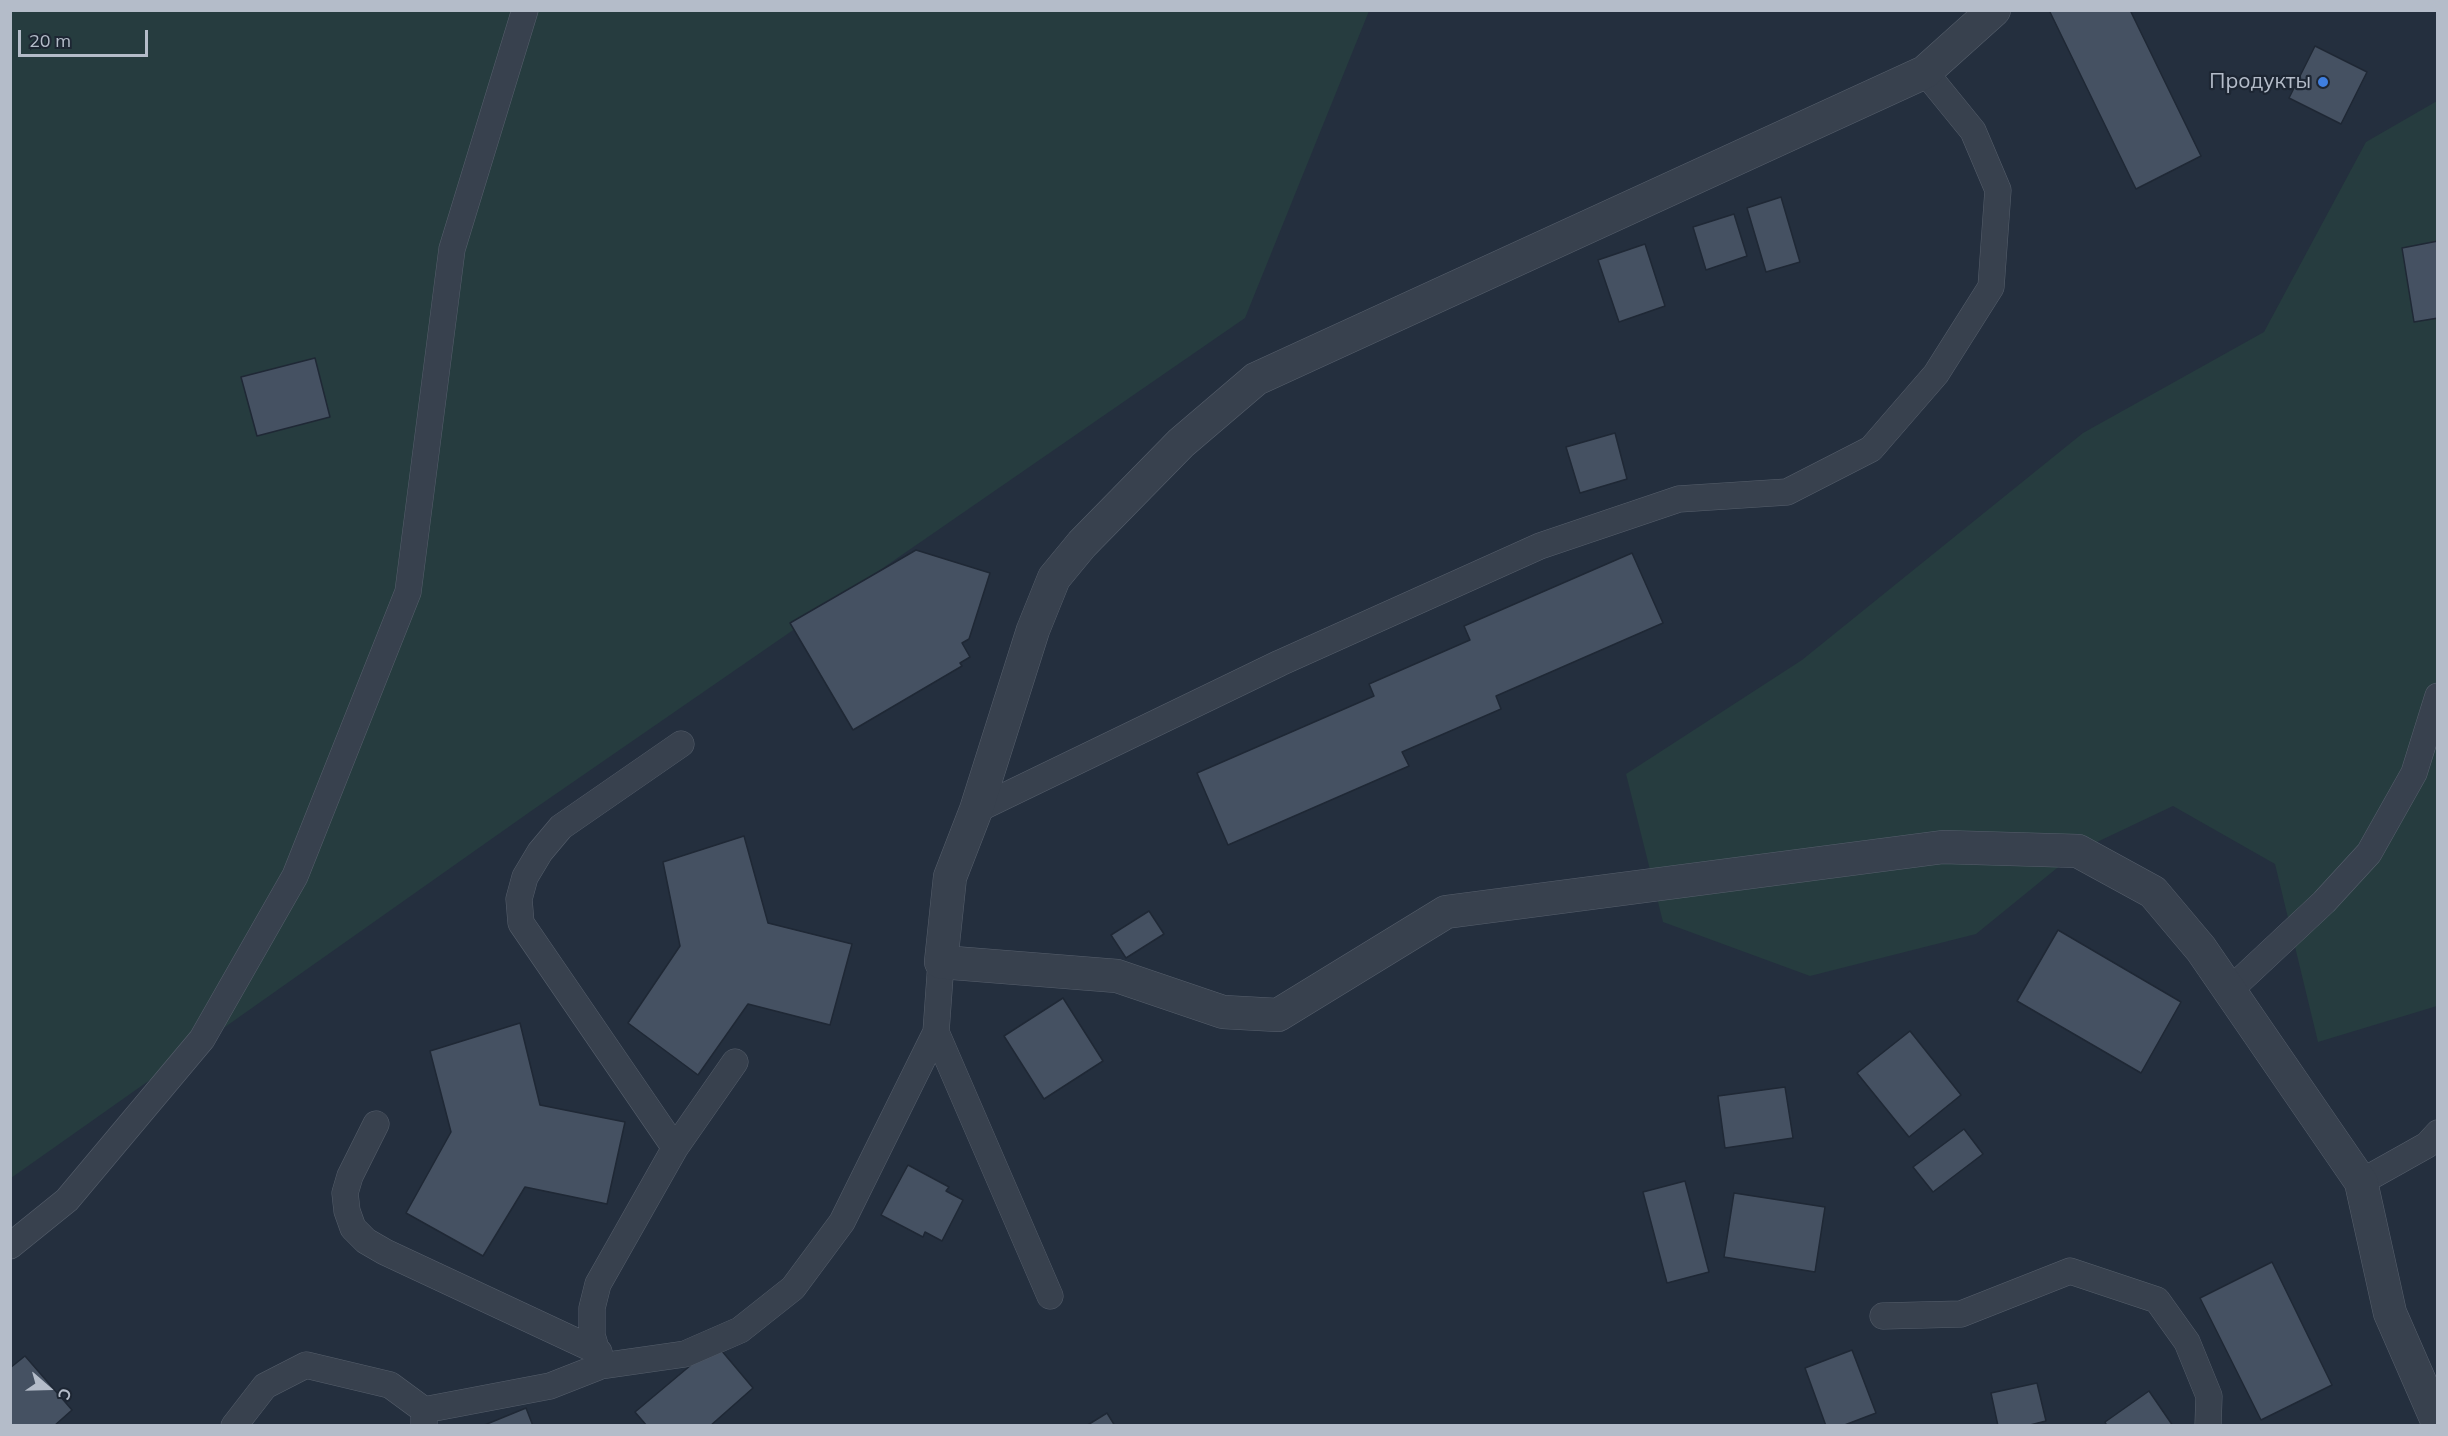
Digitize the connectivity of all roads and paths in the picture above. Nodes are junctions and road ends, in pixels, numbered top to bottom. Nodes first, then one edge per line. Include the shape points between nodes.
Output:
1 (525, 10) edge
2 (1994, 10) edge
3 (1925, 72) junction
4 (2438, 696) edge
5 (681, 744) dead end
6 (976, 810) junction
7 (941, 962) junction
8 (2230, 990) junction
9 (936, 1032) junction
10 (735, 1062) dead end
11 (376, 1124) dead end
12 (2438, 1133) edge
13 (675, 1148) junction
14 (2361, 1182) junction
15 (10, 1246) edge
16 (1050, 1296) dead end
17 (1883, 1316) dead end
18 (600, 1359) junction
19 (424, 1418) edge
20 (2438, 1423) edge
21 (234, 1425) edge
22 (2208, 1425) edge

1 - 15 lane via 452,249 408,592 295,876 202,1039 67,1200
2 - 3 street
3 - 6 street via 1256,379 1181,442 1054,578 1033,630
3 - 6 lane via 1973,131 1998,190 1991,287 1936,374 1870,449 1787,492 1679,499 1540,546 1280,663
4 - 8 lane via 2414,773 2369,853 2324,902
5 - 13 lane via 561,827 525,877 519,899 521,923
6 - 7 street via 950,877
7 - 8 street via 1117,976 1223,1012 1278,1015 1446,912 1943,848 2078,852 2153,892
7 - 9 lane
8 - 14 street
9 - 16 lane
9 - 18 lane via 842,1222 793,1288 740,1330 685,1354
10 - 13 lane
11 - 18 lane via 345,1193 353,1228 385,1252
12 - 14 lane via 2427,1145
13 - 18 lane via 598,1284 592,1308 592,1335
14 - 20 street via 2390,1313
17 - 22 lane via 1961,1314 2070,1271 2157,1300 2187,1342 2209,1396
18 - 19 lane via 550,1386
19 - 21 lane via 390,1385 306,1365 266,1386

